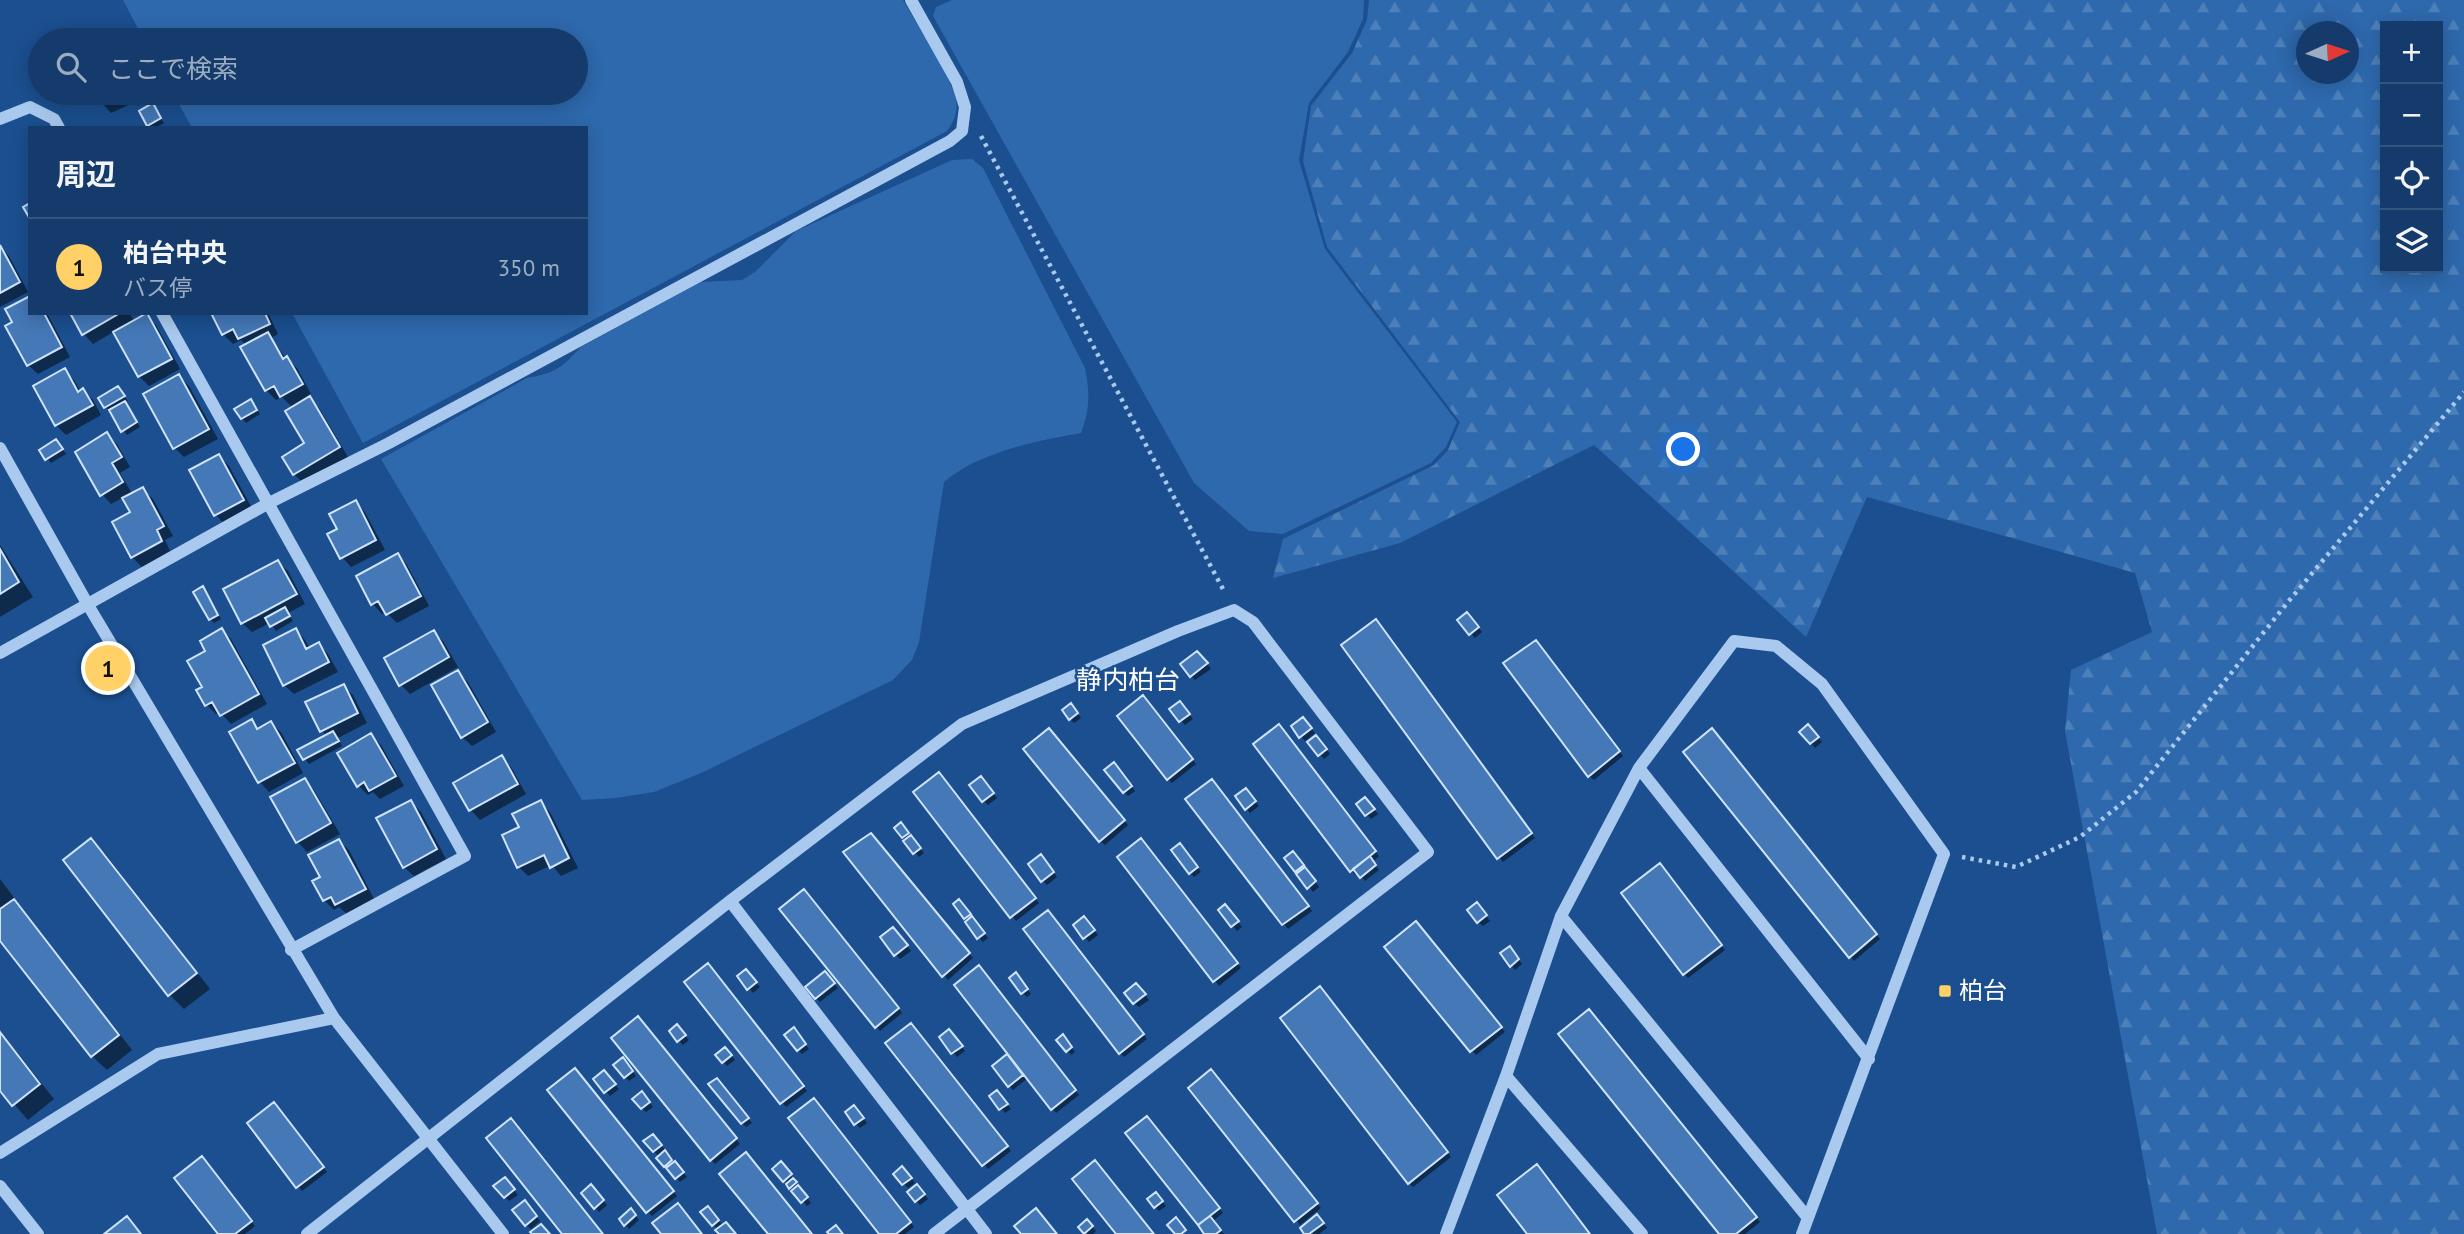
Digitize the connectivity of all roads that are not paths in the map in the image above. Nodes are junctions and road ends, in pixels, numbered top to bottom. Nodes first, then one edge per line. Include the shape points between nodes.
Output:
1 (911, 0) edge
2 (0, 119) edge
3 (58, 126) edge
4 (163, 315) edge
5 (0, 448) edge
6 (267, 504) junction
7 (88, 606) junction
8 (0, 653) edge
9 (1639, 768) junction
10 (730, 901) junction
11 (1561, 916) junction
12 (291, 950) junction
13 (334, 1018) junction
14 (1868, 1059) junction
15 (1506, 1076) junction
16 (427, 1139) junction
17 (0, 1153) edge
18 (0, 1185) edge
19 (965, 1208) junction
20 (1808, 1218) junction
21 (38, 1234) edge
22 (307, 1234) edge
23 (503, 1234) edge
24 (934, 1234) edge
25 (986, 1234) edge
26 (1446, 1234) edge
27 (1642, 1234) edge
28 (1802, 1234) edge

1 - 6 street via 957,82 965,107 961,131 950,141
2 - 3 street via 30,107 54,119
4 - 6 street
5 - 7 street
6 - 7 street
6 - 12 street via 465,856
7 - 8 street
7 - 12 street
9 - 11 street
9 - 14 street
9 - 14 street via 1734,641 1776,646 1822,684 1944,854
10 - 16 street
10 - 19 street
10 - 19 street via 962,724 1234,610 1253,622 1428,852
11 - 15 street
11 - 20 street
12 - 13 street
13 - 16 street
13 - 17 street via 158,1054
14 - 20 street
15 - 26 street
15 - 27 street
16 - 22 street
16 - 23 street
18 - 21 street
19 - 24 street
19 - 25 street
20 - 28 street

